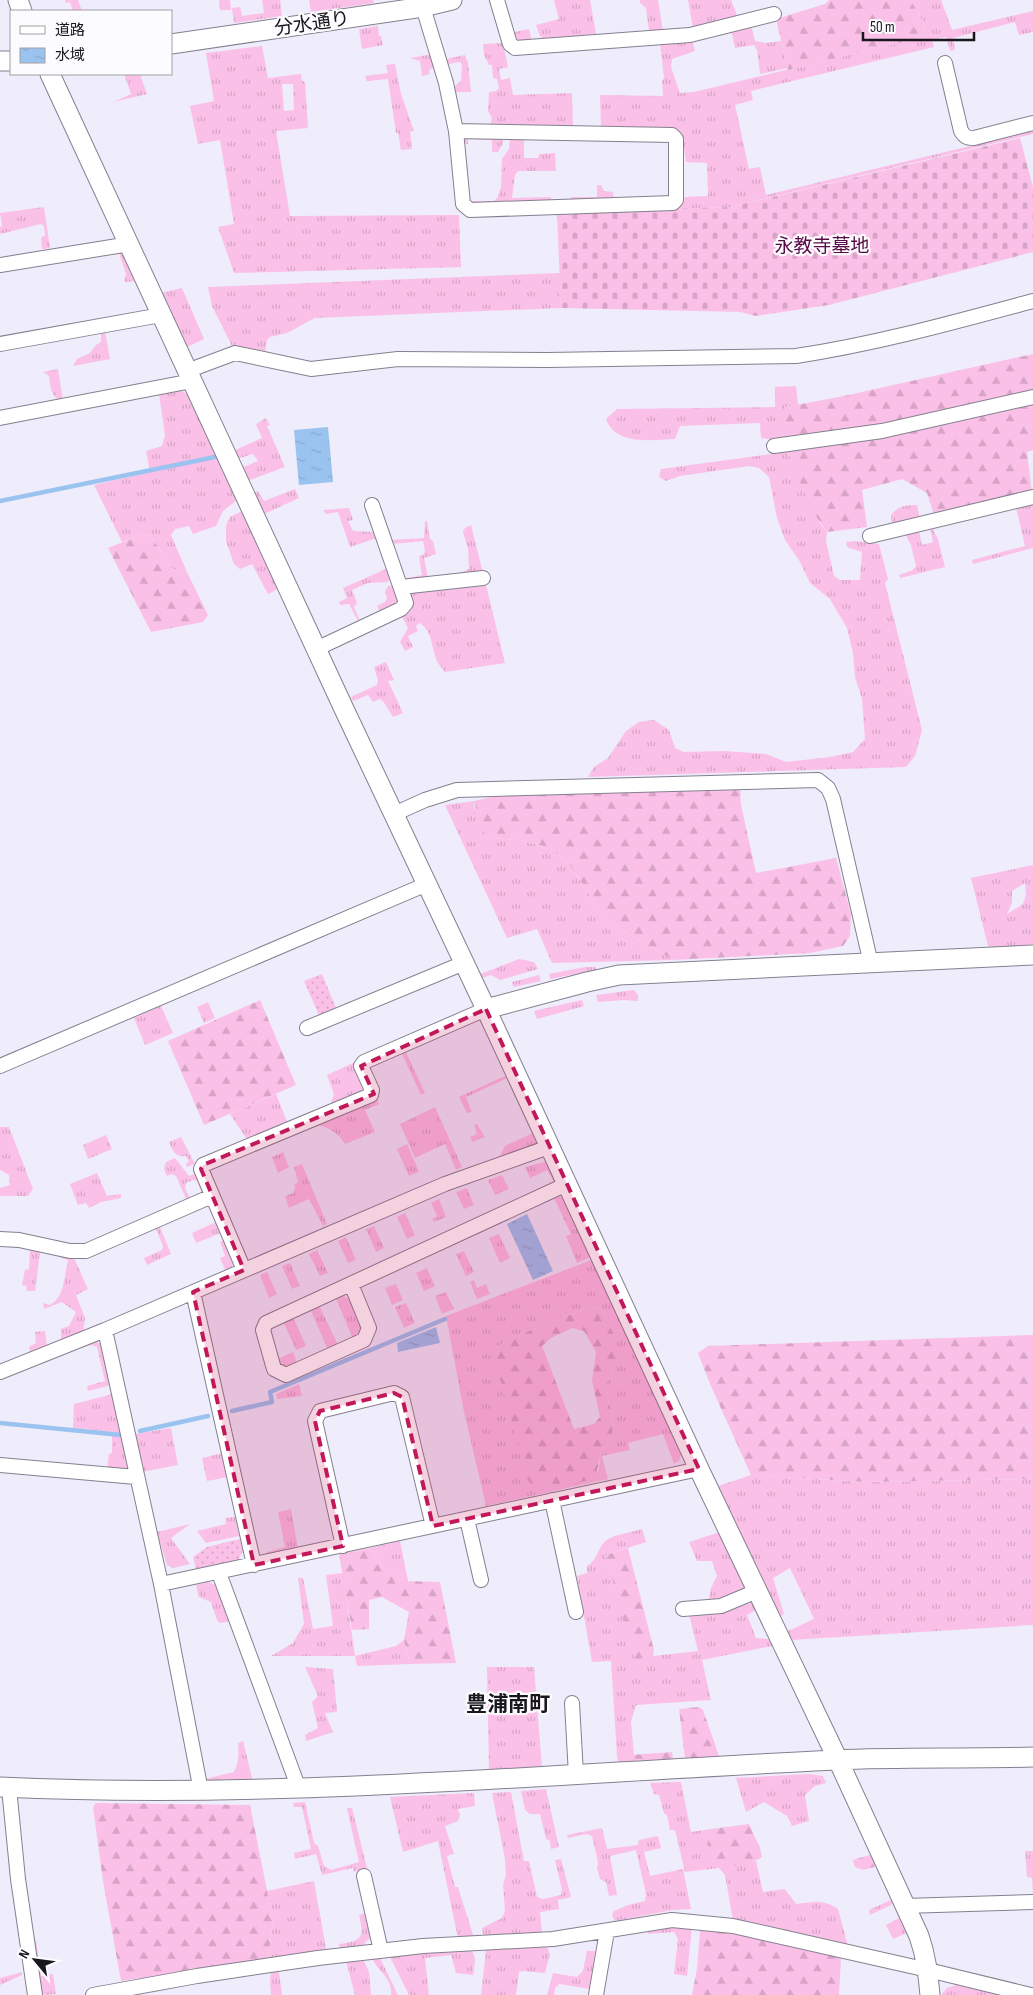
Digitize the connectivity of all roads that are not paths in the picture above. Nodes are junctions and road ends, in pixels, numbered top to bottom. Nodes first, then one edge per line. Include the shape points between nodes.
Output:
1 (452, 0) edge
2 (497, 0) edge
3 (423, 7) junction
4 (774, 14) dead end
5 (172, 44) edge
6 (945, 63) dead end
7 (50, 75) edge
8 (1033, 123) edge
9 (456, 131) junction
10 (130, 244) junction
11 (0, 265) edge
12 (1033, 301) edge
13 (161, 315) junction
14 (0, 344) edge
15 (190, 376) junction
16 (1033, 397) edge
17 (0, 418) edge
18 (774, 446) dead end
19 (1033, 497) edge
20 (372, 505) dead end
21 (870, 536) dead end
22 (483, 578) dead end
23 (401, 588) junction
24 (316, 649) junction
25 (394, 814) junction
26 (427, 884) junction
27 (1033, 955) edge
28 (464, 963) junction
29 (871, 964) junction
30 (486, 1009) junction
31 (307, 1028) dead end
32 (0, 1066) edge
33 (550, 1147) junction
34 (567, 1184) junction
35 (212, 1196) junction
36 (0, 1239) edge
37 (244, 1270) junction
38 (351, 1284) junction
39 (193, 1292) junction
40 (104, 1330) junction
41 (0, 1372) edge
42 (0, 1465) edge
43 (699, 1469) junction
44 (136, 1477) junction
45 (552, 1500) junction
46 (466, 1519) junction
47 (433, 1526) junction
48 (343, 1546) junction
49 (254, 1565) junction
50 (219, 1573) junction
51 (481, 1580) dead end
52 (161, 1584) junction
53 (757, 1592) junction
54 (683, 1608) dead end
55 (576, 1612) dead end
56 (572, 1703) dead end
57 (1033, 1757) edge
58 (838, 1760) junction
59 (576, 1775) junction
60 (4, 1788) edge
61 (300, 1789) junction
62 (202, 1791) junction
63 (364, 1876) dead end
64 (1033, 1902) edge
65 (904, 1906) junction
66 (607, 1931) junction
67 (381, 1951) junction
68 (928, 1970) junction
69 (34, 1995) edge
70 (94, 1995) edge
71 (596, 1995) edge
72 (930, 1995) edge
73 (1031, 1995) edge

1 - 3 street, 分水通り
2 - 4 street via 510,44 515,48 690,35
3 - 5 street, 分水通り
3 - 9 street via 446,83
6 - 8 street via 964,136 974,138
7 - 10 street
9 - 9 street via 463,204 470,210 673,203 676,200 676,139 672,135
10 - 11 street
10 - 13 street
12 - 15 street via 936,327 796,356 398,359 311,369 235,353
13 - 14 street
13 - 15 street
15 - 17 street
15 - 24 street
16 - 18 street via 882,431
19 - 21 street
20 - 23 street
22 - 23 street
23 - 24 street via 406,604 401,609
24 - 25 street
25 - 26 street
25 - 29 street via 457,790 818,780 828,788 833,799
26 - 28 street
26 - 32 street
27 - 29 street
28 - 30 street
28 - 31 street
29 - 30 street via 618,975
30 - 33 street
30 - 35 street via 364,1062 361,1066 372,1090 371,1095 203,1165 201,1169
33 - 34 street
33 - 37 street via 445,1184
34 - 38 street
34 - 43 street
35 - 36 street via 86,1251
35 - 37 street
37 - 39 street
38 - 38 street via 266,1323 263,1330 274,1368 286,1375 364,1340 369,1328
39 - 40 street
39 - 49 street
40 - 41 street
40 - 44 street
42 - 44 street
43 - 45 street
43 - 53 street
44 - 52 street
45 - 46 street
45 - 55 street
46 - 47 street
46 - 51 street
47 - 48 street
47 - 48 street via 402,1397 394,1393 320,1411 315,1421
48 - 49 street
49 - 50 street
50 - 52 street
50 - 61 street
52 - 62 street
53 - 54 street via 721,1606
53 - 58 street
56 - 59 street
57 - 58 street
58 - 59 street
58 - 65 street
59 - 61 street
60 - 62 street
60 - 69 street
61 - 62 street
63 - 67 street
64 - 65 street
65 - 68 street via 924,1951
66 - 67 street via 553,1939
66 - 68 street via 672,1920 733,1926
66 - 71 street
67 - 70 street via 215,1973
68 - 72 street
68 - 73 street

